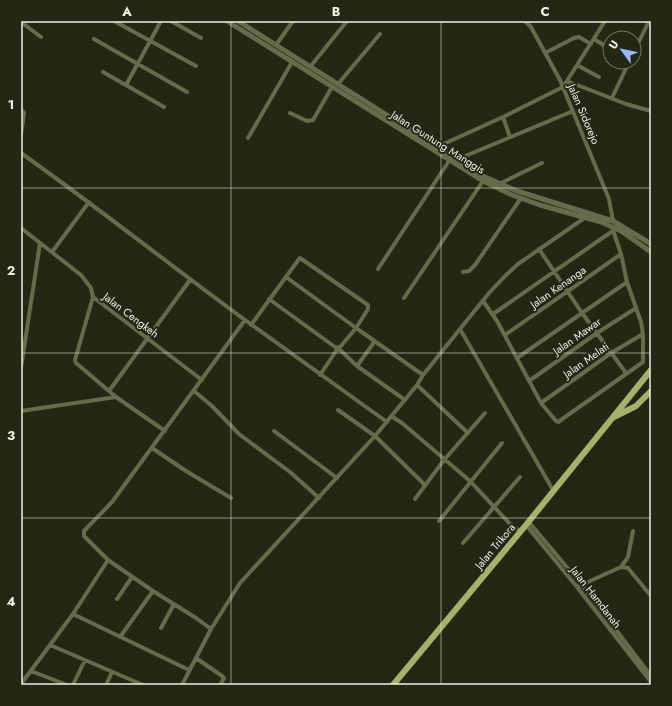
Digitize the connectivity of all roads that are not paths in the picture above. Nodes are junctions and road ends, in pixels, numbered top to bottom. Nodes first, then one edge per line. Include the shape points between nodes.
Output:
1 (114, 21) edge
2 (161, 21) edge
3 (171, 21) edge
4 (226, 21) edge
5 (238, 21) edge
6 (293, 21) edge
7 (347, 21) edge
8 (526, 21) edge
9 (605, 21) edge
10 (649, 21) edge
11 (21, 22) edge
12 (380, 34) dead end
13 (642, 35) edge
14 (41, 37) dead end
15 (201, 38) dead end
16 (94, 39) dead end
17 (150, 41) junction
18 (592, 41) junction
19 (276, 45) junction
20 (602, 45) edge
21 (545, 53) junction
22 (292, 62) junction
23 (138, 64) junction
24 (577, 65) junction
25 (196, 66) dead end
26 (310, 67) junction
27 (625, 70) edge
28 (103, 72) dead end
29 (600, 78) dead end
30 (567, 81) junction
31 (338, 84) junction
32 (126, 85) junction
33 (563, 86) junction
34 (332, 87) junction
35 (187, 92) dead end
36 (612, 98) junction
37 (164, 107) dead end
38 (21, 109) edge
39 (573, 111) junction
40 (651, 111) edge
41 (290, 113) dead end
42 (384, 113) junction
43 (503, 117) junction
44 (381, 118) junction
45 (21, 135) edge
46 (510, 137) junction
47 (248, 138) dead end
48 (437, 146) junction
49 (21, 153) edge
50 (458, 159) junction
51 (449, 161) junction
52 (542, 163) dead end
53 (483, 181) junction
54 (501, 183) junction
55 (521, 198) junction
56 (89, 202) junction
57 (590, 214) junction
58 (585, 218) junction
59 (613, 221) junction
60 (21, 228) edge
61 (614, 229) junction
62 (40, 243) junction
63 (651, 244) edge
64 (539, 249) junction
65 (52, 252) junction
66 (651, 252) edge
67 (621, 254) junction
68 (378, 269) dead end
69 (554, 270) junction
70 (463, 272) dead end
71 (286, 277) junction
72 (190, 280) junction
73 (627, 282) junction
74 (568, 292) junction
75 (93, 297) junction
76 (404, 298) dead end
77 (269, 299) junction
78 (483, 301) junction
79 (636, 308) junction
80 (582, 313) junction
81 (493, 314) junction
82 (245, 320) junction
83 (251, 325) junction
84 (356, 328) junction
85 (460, 329) junction
86 (597, 333) junction
87 (643, 334) junction
88 (505, 335) junction
89 (147, 338) junction
90 (375, 341) junction
91 (338, 348) junction
92 (611, 354) junction
93 (22, 358) edge
94 (517, 358) junction
95 (357, 366) junction
96 (21, 368) edge
97 (651, 370) edge
98 (626, 373) junction
99 (320, 375) junction
100 (423, 375) junction
101 (202, 380) junction
102 (529, 381) junction
103 (417, 386) junction
104 (109, 391) junction
105 (194, 391) junction
106 (651, 391) edge
107 (116, 397) junction
108 (628, 399) junction
109 (405, 400) junction
110 (541, 403) junction
111 (636, 406) junction
112 (338, 410) dead end
113 (21, 411) edge
114 (485, 413) dead end
115 (392, 416) junction
116 (611, 418) junction
117 (387, 422) junction
118 (165, 431) junction
119 (274, 431) dead end
120 (468, 433) junction
121 (376, 436) junction
122 (502, 443) dead end
123 (152, 448) junction
124 (444, 460) junction
125 (520, 477) dead end
126 (337, 478) junction
127 (470, 481) junction
128 (425, 485) junction
129 (553, 490) junction
130 (231, 498) dead end
131 (319, 498) junction
132 (415, 498) dead end
133 (494, 506) junction
134 (439, 521) dead end
135 (527, 523) junction
136 (520, 531) junction
137 (633, 531) dead end
138 (463, 543) dead end
139 (108, 560) junction
140 (621, 566) junction
141 (132, 577) junction
142 (579, 586) junction
143 (153, 591) junction
144 (651, 596) edge
145 (117, 599) dead end
146 (174, 604) junction
147 (73, 614) junction
148 (161, 628) dead end
149 (211, 629) junction
150 (120, 637) junction
151 (50, 645) junction
152 (196, 658) junction
153 (85, 660) junction
154 (189, 670) junction
155 (31, 671) junction
156 (112, 672) junction
157 (651, 676) edge
158 (651, 682) edge
159 (21, 684) edge
160 (141, 684) edge
161 (67, 685) edge
162 (73, 685) edge
163 (106, 685) edge
164 (182, 685) edge
165 (220, 685) edge
166 (393, 685) edge

1 - 17 street
2 - 17 street
3 - 15 street
4 - 22 street, Jalan Guntung Manggis
5 - 19 street, Jalan Guntung Manggis
6 - 19 street
7 - 26 street
8 - 21 street, Jalan Sidorejo
9 - 18 street
10 - 13 street
11 - 14 street
12 - 31 street
16 - 23 street
17 - 23 street
17 - 25 street
18 - 20 street
18 - 21 street via 574,38
18 - 24 street
19 - 26 street, Jalan Guntung Manggis
21 - 33 street, Jalan Sidorejo
22 - 34 street, Jalan Guntung Manggis
22 - 47 street
23 - 32 street
23 - 35 street
24 - 29 street
24 - 30 street
26 - 31 street, Jalan Guntung Manggis
27 - 36 street
28 - 32 street
30 - 33 street
30 - 36 street
31 - 42 street, Jalan Guntung Manggis
32 - 37 street
33 - 39 street, Jalan Sidorejo
33 - 43 street
34 - 41 street via 313,120 307,121
34 - 44 street, Jalan Guntung Manggis
36 - 40 street
38 - 45 street via 24,113
39 - 46 street
39 - 59 street, Jalan Sidorejo via 609,199
42 - 44 street
42 - 48 street, Jalan Guntung Manggis
43 - 46 street
43 - 48 street
44 - 51 street, Jalan Guntung Manggis
46 - 50 street
48 - 50 street, Jalan Guntung Manggis
49 - 56 street
50 - 54 street, Jalan Guntung Manggis
51 - 53 street, Jalan Guntung Manggis
51 - 68 street
52 - 54 street
53 - 55 street, Jalan Guntung Manggis
53 - 76 street
54 - 57 street, Jalan Guntung Manggis via 546,201
55 - 58 street, Jalan Guntung Manggis
55 - 70 street via 475,265
56 - 65 street
56 - 72 street
57 - 58 street
57 - 59 street, Jalan Guntung Manggis
58 - 61 street, Jalan Guntung Manggis
58 - 64 street
59 - 63 street, Jalan Guntung Manggis
60 - 62 street, Jalan Cengkeh
61 - 66 street, Jalan Guntung Manggis
61 - 67 street
61 - 69 street
62 - 65 street, Jalan Cengkeh
62 - 93 street
64 - 69 street
64 - 78 street via 505,276
65 - 75 street, Jalan Cengkeh via 81,275 92,288
67 - 73 street
67 - 74 street, Jalan Kenanga
69 - 74 street
69 - 81 street
71 - 77 street
71 - 84 street
71 - 84 street via 302,258 368,305
72 - 82 street
72 - 89 street
73 - 79 street
73 - 80 street
74 - 80 street
74 - 88 street, Jalan Kenanga
75 - 89 street, Jalan Cengkeh
75 - 104 street via 76,361
77 - 83 street
77 - 91 street
78 - 81 street
78 - 85 street
79 - 86 street, Jalan Mawar
79 - 87 street
80 - 86 street
80 - 94 street
81 - 88 street
82 - 83 street
82 - 101 street
83 - 99 street
84 - 90 street
84 - 91 street
85 - 100 street
85 - 129 street
86 - 92 street
86 - 102 street, Jalan Mawar
87 - 92 street, Jalan Melati
87 - 98 street via 642,363
88 - 94 street
89 - 101 street, Jalan Cengkeh
89 - 104 street
90 - 95 street
90 - 100 street
91 - 95 street
91 - 99 street
92 - 98 street
92 - 110 street, Jalan Melati
93 - 96 street
94 - 102 street
95 - 109 street
97 - 108 main road, Jalan Trikora
98 - 110 street via 558,422
99 - 117 street
100 - 103 street
101 - 105 street
102 - 110 street
103 - 109 street
103 - 120 street
104 - 107 street
105 - 118 street
105 - 131 street via 239,434 290,472
106 - 111 main road, Jalan Trikora
107 - 113 street
107 - 118 street
108 - 111 main road
108 - 116 main road, Jalan Trikora
109 - 115 street
111 - 116 main road, Jalan Trikora
112 - 121 street
114 - 120 street
115 - 117 street
115 - 124 street
116 - 129 main road, Jalan Trikora
117 - 121 street
118 - 123 street
119 - 126 street
120 - 124 street
121 - 126 street
121 - 128 street
122 - 127 street
123 - 130 street
123 - 139 street via 112,502 84,531 84,536
124 - 127 street
124 - 128 street
125 - 133 street
126 - 131 street
127 - 133 street
127 - 134 street
128 - 132 street
129 - 135 main road, Jalan Trikora
131 - 149 street via 240,583
133 - 136 street
133 - 138 street
135 - 136 main road, Jalan Trikora
135 - 142 street, Jalan Hamdanah
136 - 166 main road, Jalan Trikora
137 - 140 street via 628,557
139 - 141 street
139 - 147 street
140 - 142 street
140 - 144 street via 628,568
141 - 143 street
141 - 145 street
142 - 157 street, Jalan Hamdanah
142 - 158 street, Jalan Hamdanah
143 - 146 street
143 - 150 street
146 - 148 street
146 - 149 street
147 - 150 street
147 - 151 street
149 - 152 street
150 - 154 street
151 - 153 street
151 - 155 street
152 - 154 street
152 - 165 street via 224,678
153 - 156 street
153 - 162 street
154 - 164 street
155 - 159 street
155 - 161 street
156 - 160 street
156 - 163 street

